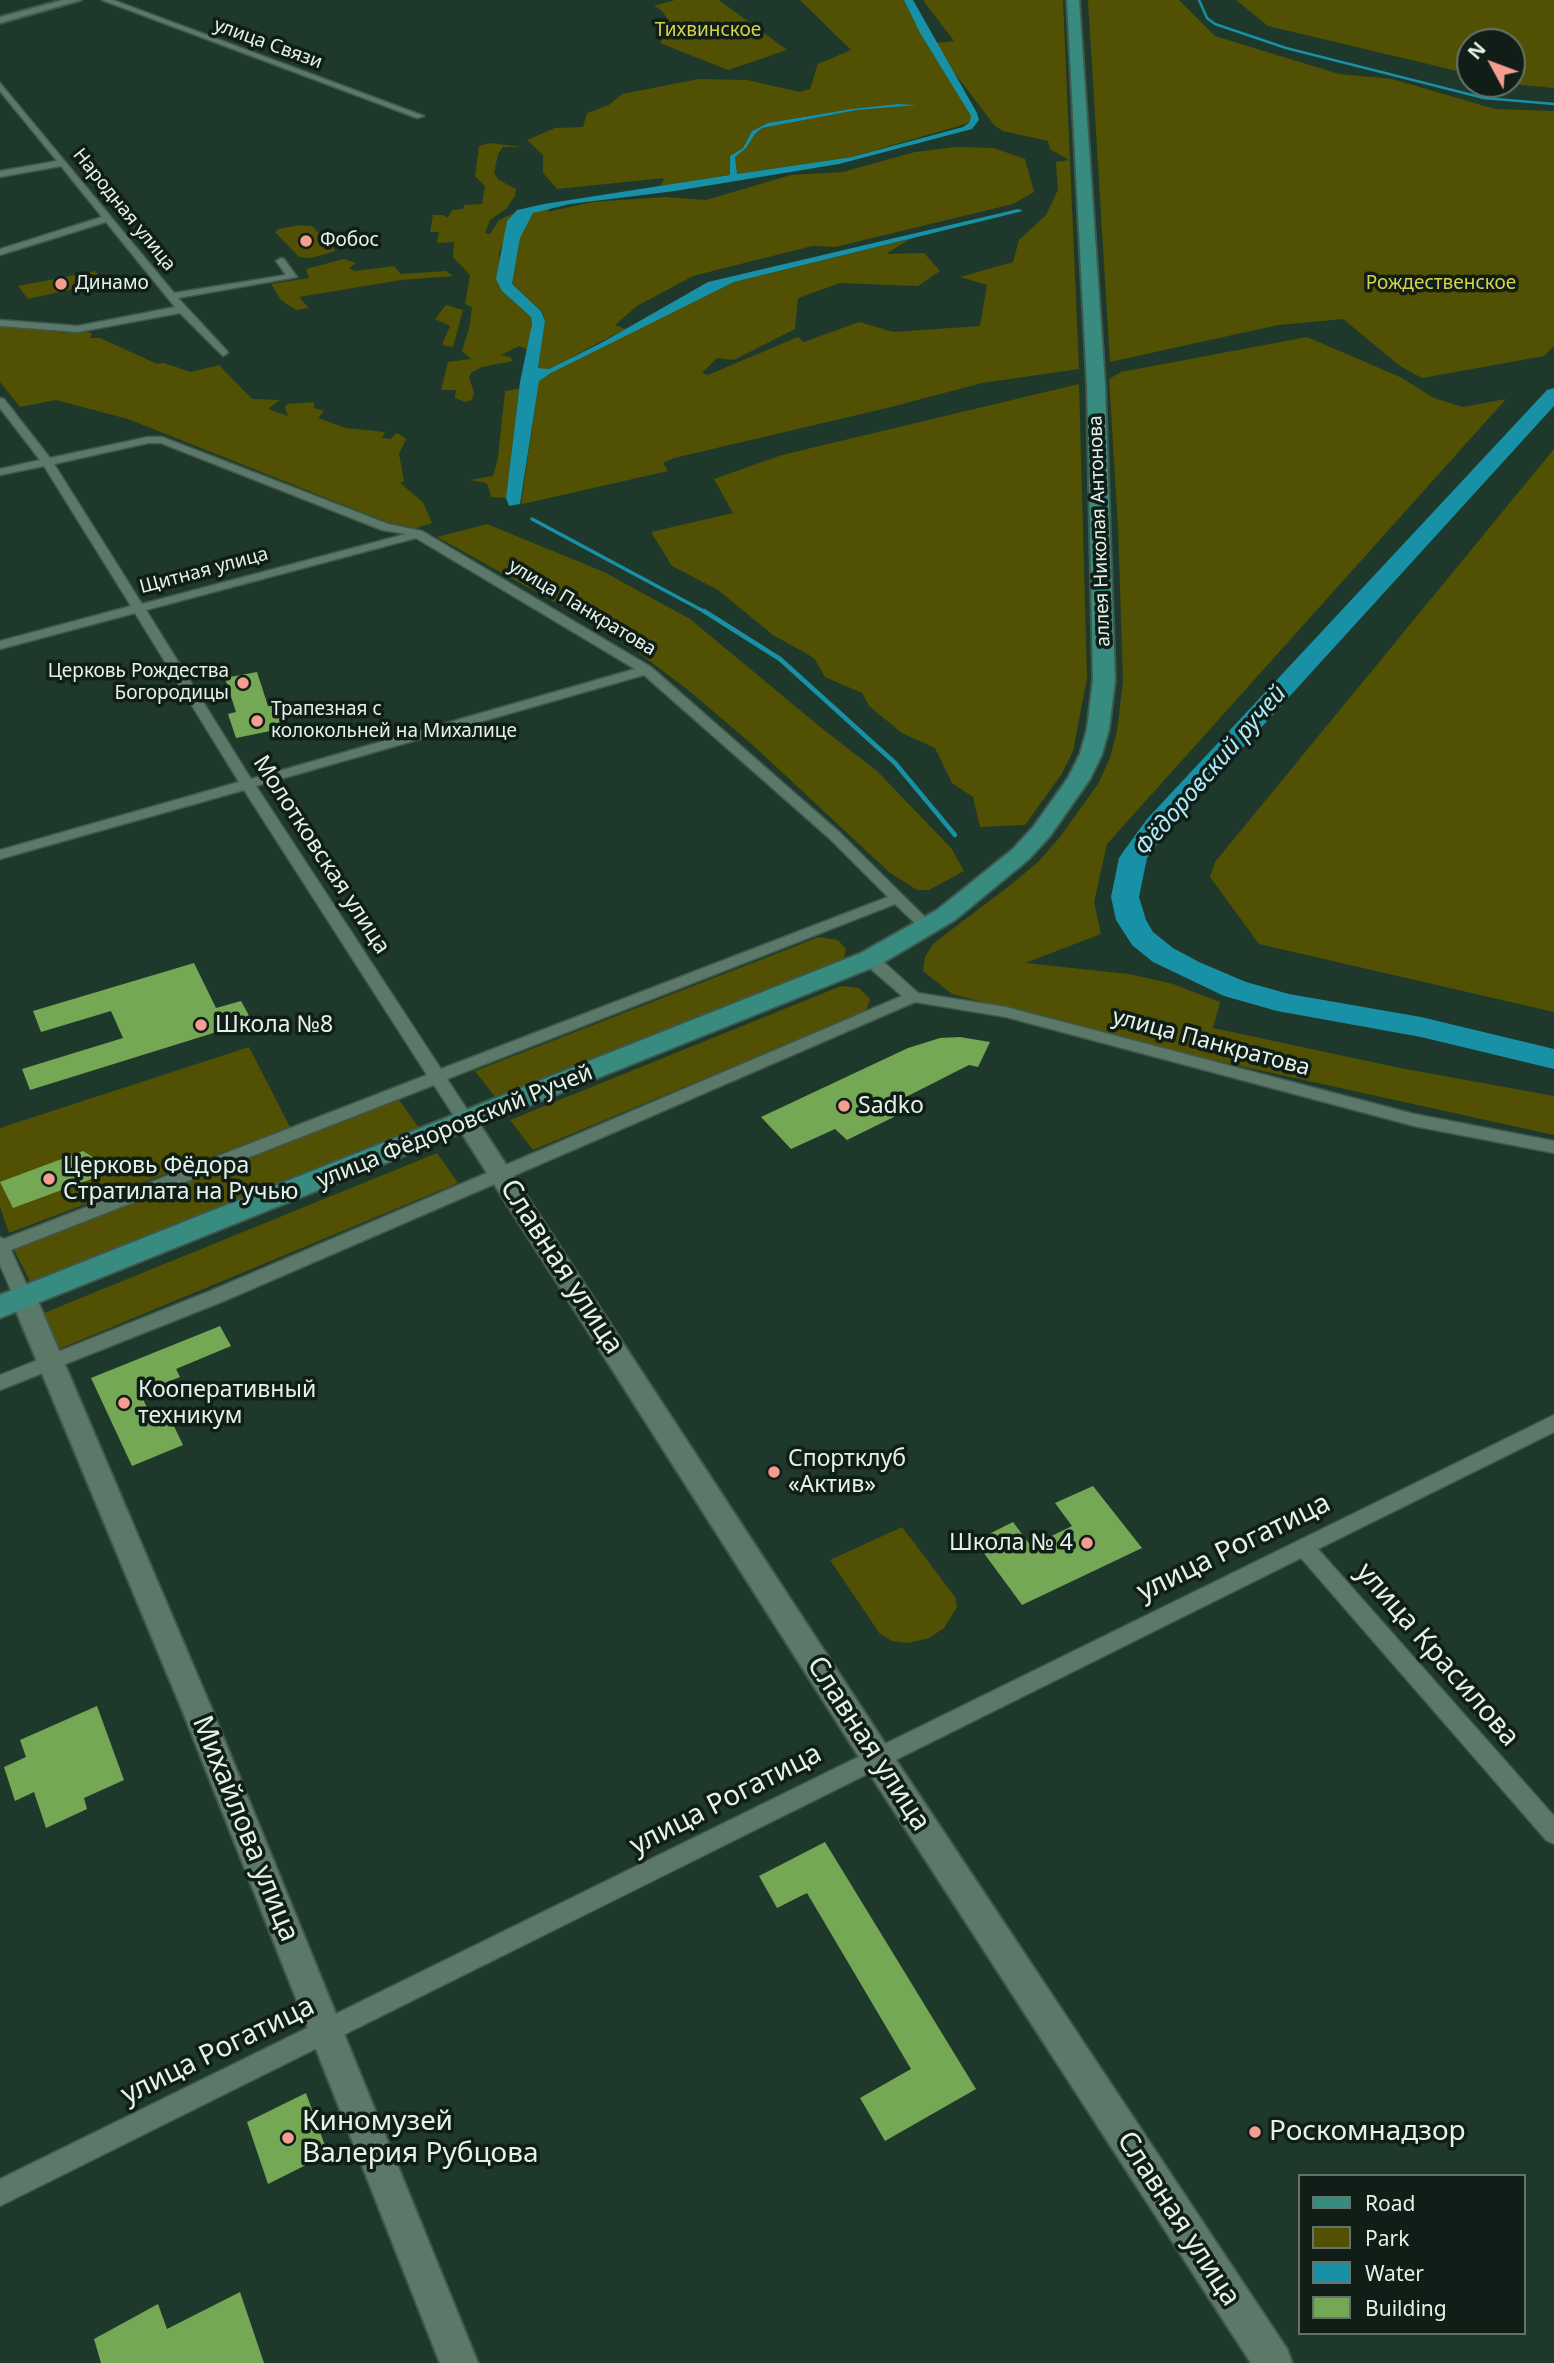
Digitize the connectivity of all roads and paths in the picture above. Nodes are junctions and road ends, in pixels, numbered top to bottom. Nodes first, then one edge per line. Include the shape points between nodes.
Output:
1 (76, 0) edge
2 (106, 0) edge
3 (1073, 0) edge
4 (0, 20) edge
5 (0, 86) edge
6 (420, 116) dead end
7 (63, 163) junction
8 (0, 174) edge
9 (107, 218) junction
10 (0, 252) edge
11 (281, 261) dead end
12 (172, 296) junction
13 (182, 309) junction
14 (0, 323) edge
15 (223, 353) dead end
16 (0, 401) edge
17 (47, 462) junction
18 (0, 472) edge
19 (418, 534) junction
20 (137, 609) junction
21 (0, 645) edge
22 (646, 670) junction
23 (247, 783) junction
24 (0, 855) edge
25 (898, 898) junction
26 (927, 926) junction
27 (870, 959) junction
28 (913, 997) junction
29 (437, 1078) junction
30 (467, 1123) junction
31 (1554, 1147) edge
32 (501, 1175) junction
33 (0, 1246) edge
34 (12, 1303) edge
35 (52, 1363) junction
36 (0, 1383) edge
37 (1554, 1423) edge
38 (1303, 1546) junction
39 (877, 1758) junction
40 (1550, 1824) edge
41 (326, 2031) junction
42 (0, 2193) edge
43 (459, 2363) edge
44 (1273, 2363) edge

1 - 4 street
2 - 6 street, улица Связи
3 - 26 main road, аллея Николая Антонова via 1096,385 1103,706 1091,754 1079,779 1042,831 991,879
5 - 7 street, Народная улица
7 - 8 street
7 - 9 street, Народная улица
9 - 10 street
9 - 12 street, Народная улица
11 - 12 street via 292,276
12 - 13 street, Народная улица
13 - 14 street via 78,329
13 - 15 street, Народная улица
16 - 17 street, Молотковская улица
17 - 18 street
17 - 19 street, улица Панкратова via 162,440 386,527
17 - 20 street, Молотковская улица
19 - 20 street, Щитная улица
19 - 22 street, улица Панкратова
20 - 21 street, Щитная улица
20 - 23 street, Молотковская улица
22 - 23 street
22 - 25 street, улица Панкратова via 834,835
23 - 24 street
23 - 29 street, Молотковская улица
25 - 26 street, улица Панкратова
25 - 29 street
26 - 27 main road, аллея Николая Антонова
27 - 28 street
27 - 30 main road, улица Фёдоровский Ручей
28 - 31 street, улица Панкратова via 1006,1012 1415,1120
28 - 32 street
29 - 30 street, Молотковская улица
29 - 33 street
30 - 32 street, Славная улица
30 - 34 main road, улица Фёдоровский Ручей
32 - 35 street
32 - 39 street, Славная улица
33 - 34 street
34 - 35 street, Михайлова улица
35 - 36 street
35 - 41 street, Михайлова улица
37 - 38 street, улица Рогатица
38 - 39 street, улица Рогатица
38 - 40 street, улица Красилова
39 - 41 street, улица Рогатица
39 - 44 street, Славная улица
41 - 42 street, улица Рогатица
41 - 43 street, Михайлова улица

